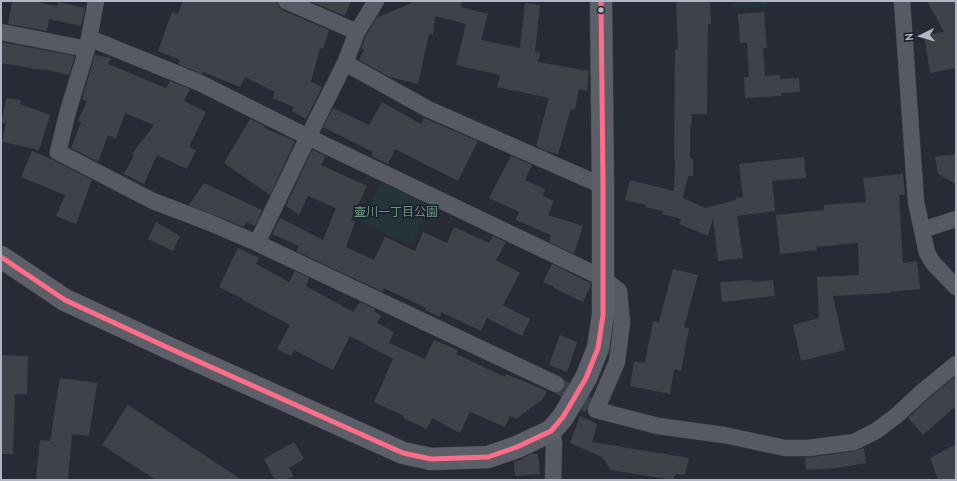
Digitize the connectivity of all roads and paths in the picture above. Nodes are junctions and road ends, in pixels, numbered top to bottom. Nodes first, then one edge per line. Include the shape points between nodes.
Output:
1 (96, 1) edge
2 (286, 1) edge
3 (376, 1) edge
4 (601, 1) edge
5 (902, 1) edge
6 (1, 32) edge
7 (357, 32) junction
8 (88, 43) junction
9 (345, 63) junction
10 (308, 137) junction
11 (603, 186) junction
12 (956, 219) edge
13 (922, 230) junction
14 (257, 243) junction
15 (1, 257) edge
16 (603, 278) junction
17 (956, 287) edge
18 (956, 364) edge
19 (556, 384) tunnel mouth
20 (551, 431) junction
21 (553, 480) edge

1 - 8 street
2 - 7 street
3 - 7 street
4 - 11 street
5 - 13 street via 916,202
6 - 8 street
7 - 9 street
8 - 10 street via 200,83
8 - 14 street via 58,152 153,200
9 - 10 street
9 - 11 street via 428,109
10 - 14 street
10 - 16 street
11 - 16 street
12 - 13 street
13 - 17 street via 932,263
14 - 19 street
15 - 20 street via 65,300 403,453 431,459 488,457
16 - 18 street via 619,292 622,324 617,362 596,410 658,426 724,435 785,448 854,442 876,431 896,416
16 - 20 street via 604,314 598,348 586,378 563,417
20 - 21 street via 554,443

